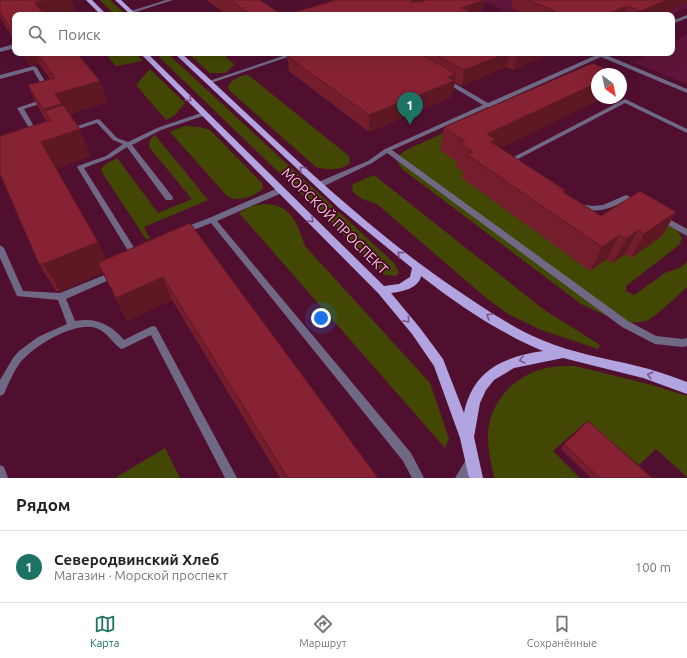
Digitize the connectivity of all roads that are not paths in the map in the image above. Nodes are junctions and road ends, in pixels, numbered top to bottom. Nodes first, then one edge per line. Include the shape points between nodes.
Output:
1 (89, 0) edge
2 (118, 0) edge
3 (171, 0) edge
4 (101, 12) edge
5 (131, 12) edge
6 (135, 12) edge
7 (687, 16) edge
8 (675, 22) edge
9 (12, 47) edge
10 (0, 50) edge
11 (146, 56) edge
12 (180, 56) edge
13 (288, 56) edge
14 (600, 56) edge
15 (608, 56) edge
16 (0, 77) edge
17 (441, 78) edge
18 (208, 82) junction
19 (687, 91) edge
20 (627, 102) edge
21 (615, 104) edge
22 (489, 106) junction
23 (204, 114) junction
24 (687, 131) edge
25 (61, 132) edge
26 (46, 137) edge
27 (128, 144) junction
28 (387, 150) junction
29 (516, 166) edge
30 (319, 185) junction
31 (281, 190) junction
32 (169, 198) dead end
33 (572, 202) edge
34 (212, 220) junction
35 (687, 233) edge
36 (176, 234) edge
37 (0, 248) edge
38 (417, 268) junction
39 (382, 290) junction
40 (61, 297) junction
41 (72, 326) junction
42 (687, 342) edge
43 (561, 354) junction
44 (687, 388) edge
45 (0, 391) edge
46 (467, 438) junction
47 (471, 462) junction
48 (0, 471) edge
49 (2, 478) edge
50 (231, 478) edge
51 (418, 478) edge
52 (461, 478) edge
53 (476, 478) edge

1 - 4 main road
2 - 5 main road
3 - 6 lane
7 - 8 lane
9 - 10 lane
11 -> 23 main road, МОРСКОЙ ПРОСПЕКТ
12 - 18 main road, МОРСКОЙ ПРОСПЕКТ
13 - 18 lane
14 - 22 lane
15 - 19 lane
16 - 26 lane via 34,68 53,98 20,108 35,140
17 - 22 lane
30 -> 18 main road, МОРСКОЙ ПРОСПЕКТ
20 - 24 lane
21 - 29 lane via 509,161
22 - 28 lane
23 - 27 lane via 159,129
23 - 31 main road, МОРСКОЙ ПРОСПЕКТ
25 - 27 lane via 98,121 115,139
27 - 32 lane
27 - 40 lane via 108,157 80,167 135,264
28 - 30 lane via 370,162
28 - 42 lane via 625,324 655,340
38 -> 30 main road, МОРСКОЙ ПРОСПЕКТ
31 - 34 lane
31 -> 39 main road, МОРСКОЙ ПРОСПЕКТ
33 - 35 lane via 596,210 626,197
34 - 36 lane
34 - 51 lane via 407,457
37 - 40 lane via 20,294
38 - 39 main road via 415,279 401,288
43 -> 38 main road, МОРСКОЙ ПРОСПЕКТ via 524,337 468,304
39 -> 46 main road, МОРСКОЙ ПРОСПЕКТ via 439,363
40 - 41 lane
41 - 45 lane via 36,342 16,361
41 - 50 lane via 96,324 114,333 122,345 154,330
44 -> 43 main road, МОРСКОЙ ПРОСПЕКТ via 638,372
43 -> 46 main road, МОРСКОЙ ПРОСПЕКТ via 513,362 491,376 475,398
46 - 47 main road, МОРСКОЙ ПРОСПЕКТ
47 - 52 lane
47 - 53 main road, МОРСКОЙ ПРОСПЕКТ
48 - 49 lane

